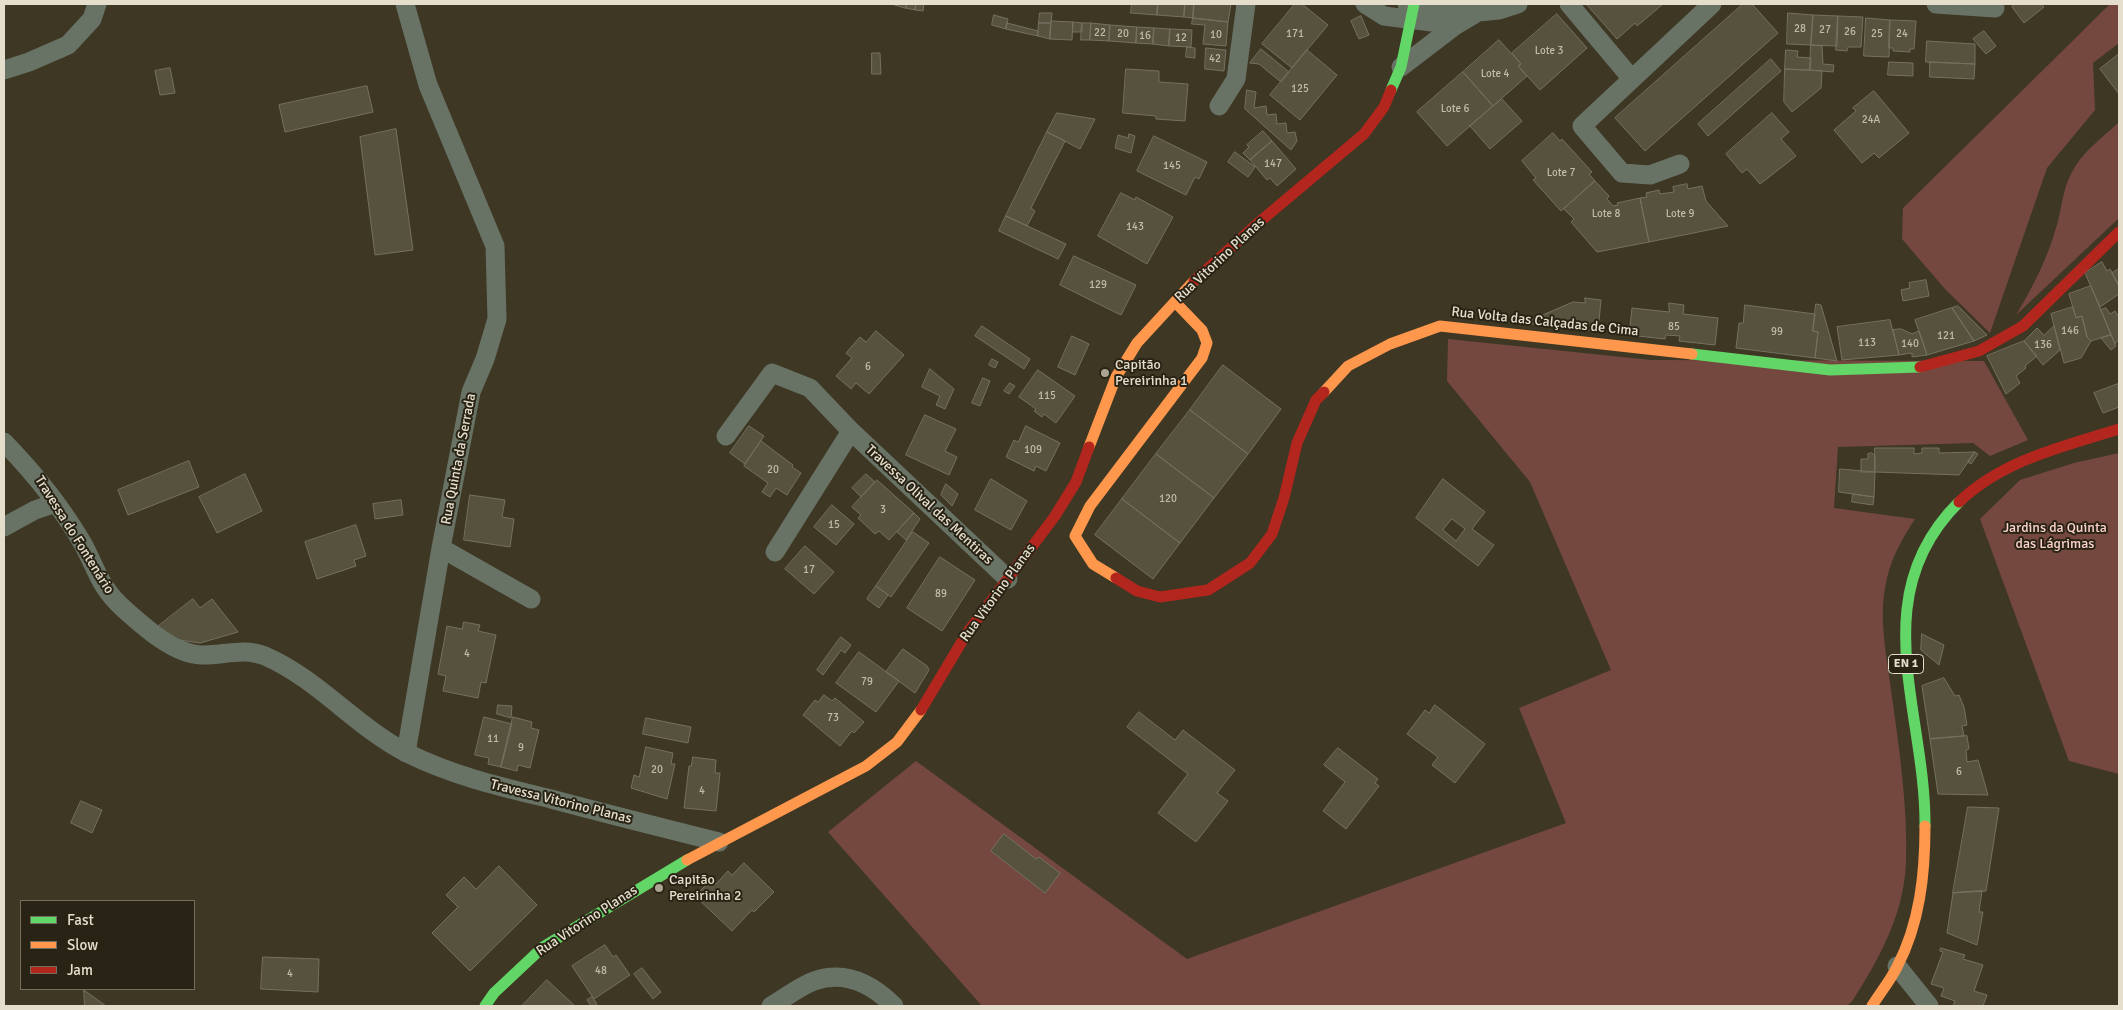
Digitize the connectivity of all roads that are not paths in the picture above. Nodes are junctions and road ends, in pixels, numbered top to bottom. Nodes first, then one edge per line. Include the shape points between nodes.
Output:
1 (97, 4) edge
2 (405, 4) edge
3 (1246, 4) edge
4 (1365, 4) edge
5 (1518, 4) edge
6 (1569, 4) edge
7 (1712, 4) edge
8 (1936, 4) edge
9 (1412, 8) edge
10 (1474, 8) edge
11 (1995, 8) dead end
12 (1456, 25) junction
13 (1401, 67) junction
14 (4, 70) edge
15 (1632, 79) junction
16 (1219, 106) dead end
17 (1680, 164) dead end
18 (2119, 232) edge
19 (1175, 302) junction
20 (2119, 429) edge
21 (850, 431) junction
22 (726, 436) dead end
23 (4, 442) edge
24 (56, 503) junction
25 (4, 527) edge
26 (441, 548) junction
27 (775, 552) dead end
28 (1008, 579) junction
29 (531, 599) dead end
30 (406, 753) junction
31 (719, 842) junction
32 (1897, 966) junction
33 (485, 1006) edge
34 (771, 1006) edge
35 (894, 1006) edge
36 (1872, 1006) edge
37 (1928, 1006) edge

1 - 14 street via 92,20 68,45
2 - 26 street, Rua Quinta da Serrada via 428,85 495,246 497,319 471,392
3 - 16 street via 1236,79
4 - 9 street via 1384,16
5 - 10 street, Rua Vitorino Planas via 1499,10
6 - 15 street
7 - 15 street
8 - 11 street
9 - 10 street
9 - 12 street
9 - 13 street, Rua Vitorino Planas
10 - 12 street, Rua Vitorino Planas
12 - 13 street, Rua Vitorino Planas
13 - 19 street, Rua Vitorino Planas via 1384,107 1364,134 1199,275
15 - 17 street via 1582,126 1622,174 1650,174
18 - 19 street, Rua Volta das Calçadas de Cima via 2023,326 1980,351 1924,367 1830,370 1440,326 1390,344 1348,366 1316,400 1297,443 1272,534 1250,563 1208,590 1160,597 1137,591 1093,564 1075,536 1090,506 1202,358 1206,343 1202,330
19 - 28 street, Rua Vitorino Planas via 1137,343 1116,377 1076,482
20 - 32 street, EN 1 via 2037,455 1994,475 1961,499 1934,528 1917,559 1906,593 1903,642 1925,806 1924,872 1916,919
21 - 22 street, Travessa Olival das Mentiras via 810,388 772,373
21 - 27 street
21 - 28 street, Travessa Olival das Mentiras
23 - 24 street, Travessa do Fontenário via 34,472
24 - 25 street
24 - 30 street, Travessa do Fontenário via 82,544 105,590 174,648 200,655 235,651 263,655 290,670
26 - 29 street
26 - 30 street, Rua Quinta da Serrada
28 - 31 street, Rua Vitorino Planas via 967,633 897,742 866,766
30 - 31 street, Travessa Vitorino Planas via 462,777
31 - 33 street, Rua Vitorino Planas via 543,947
32 - 36 street, EN 1
32 - 37 street
34 - 35 street via 814,981 841,977 864,982

